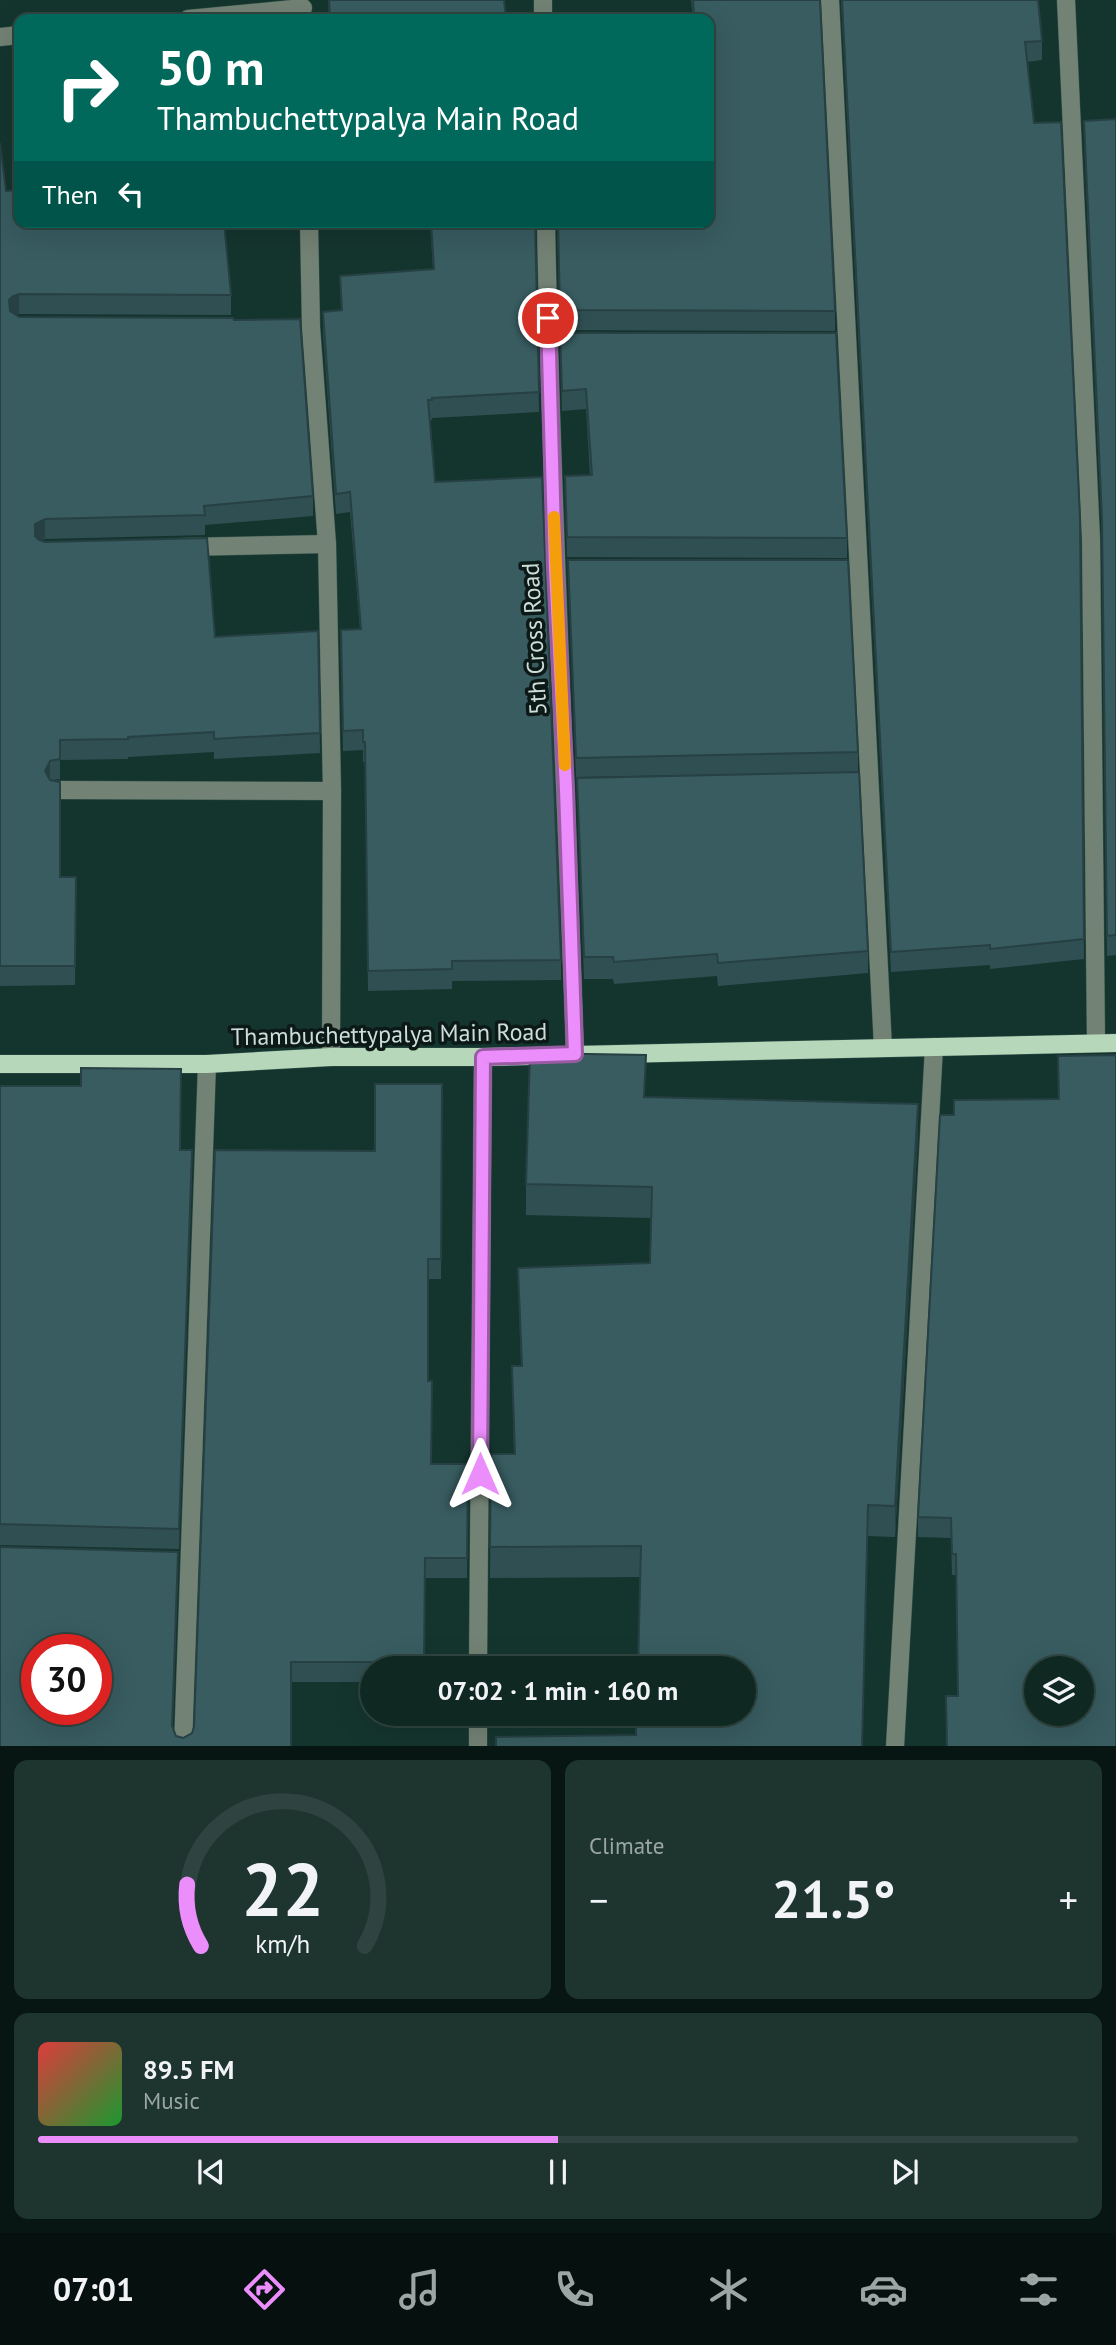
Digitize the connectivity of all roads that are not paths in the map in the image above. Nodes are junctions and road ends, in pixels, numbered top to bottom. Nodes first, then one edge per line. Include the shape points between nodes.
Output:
1 (830, 0) edge
2 (1066, 0) edge
3 (303, 9) edge
4 (246, 14) edge
5 (309, 228) edge
6 (546, 228) edge
7 (327, 544) junction
8 (166, 547) edge
9 (56, 790) edge
10 (332, 791) junction
11 (1097, 1043) junction
12 (1116, 1043) edge
13 (934, 1047) junction
14 (883, 1048) junction
15 (575, 1054) junction
16 (331, 1057) junction
17 (483, 1057) junction
18 (206, 1064) junction
19 (0, 1065) edge
20 (478, 1656) edge
21 (478, 1726) edge
22 (183, 1746) edge
23 (478, 1746) edge
24 (895, 1746) edge

1 - 14 street via 851,569
2 - 11 street via 1091,539
3 - 4 street
5 - 7 street via 304,327
6 - 15 street, 5th Cross Road via 573,789
7 - 8 street
7 - 10 street
9 - 10 street
10 - 16 street
11 - 12 main road, Thambuchettypalya Main Road
11 - 13 main road, Thambuchettypalya Main Road
13 - 14 main road, Thambuchettypalya Main Road
13 - 24 street
14 - 15 main road, Thambuchettypalya Main Road
15 - 17 main road, Thambuchettypalya Main Road
16 - 17 main road, Thambuchettypalya Main Road
16 - 18 main road, Thambuchettypalya Main Road
17 - 20 street
18 - 19 main road, Thambuchettypalya Main Road
18 - 22 street via 184,1561
21 - 23 street

